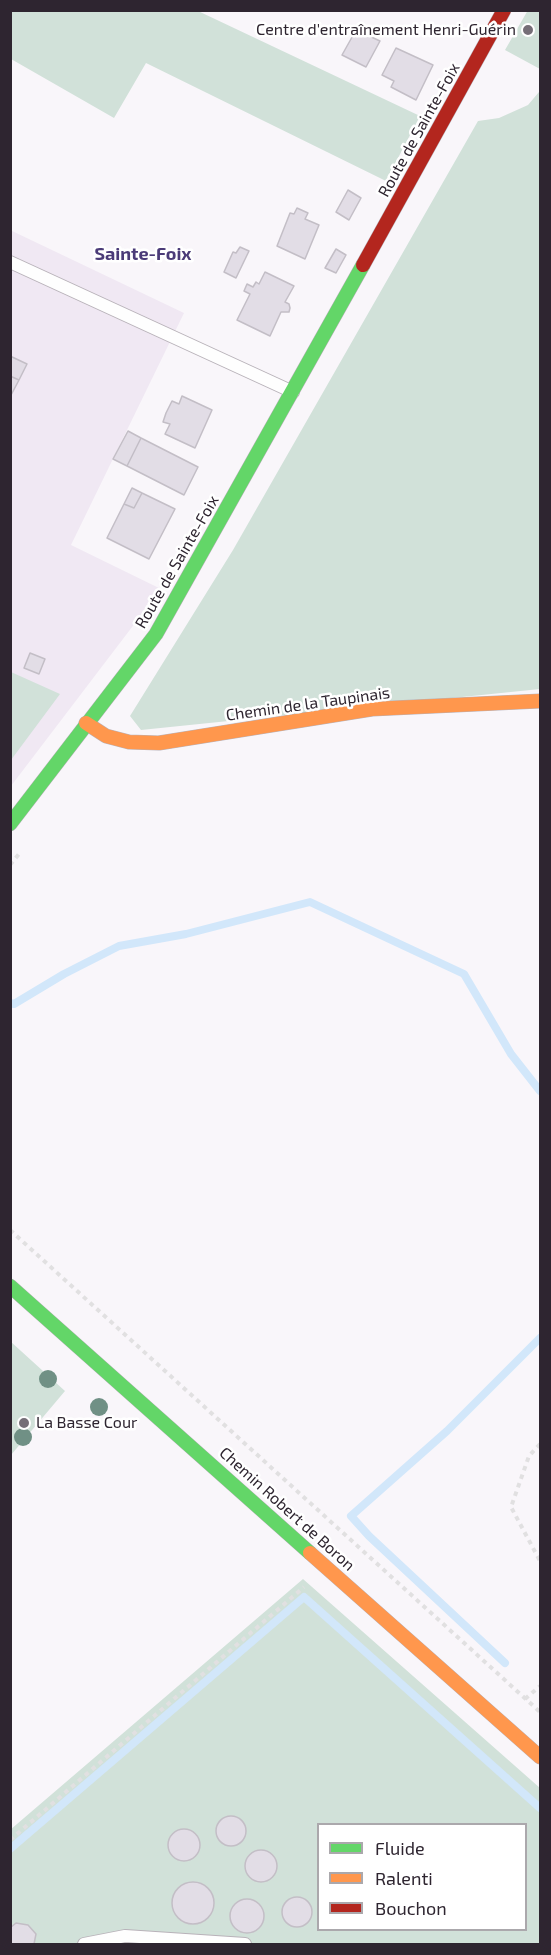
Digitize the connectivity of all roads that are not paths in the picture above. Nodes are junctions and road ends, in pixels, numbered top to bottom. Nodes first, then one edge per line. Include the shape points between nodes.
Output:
1 (504, 10) edge
2 (10, 262) edge
3 (293, 393) junction
4 (540, 701) edge
5 (86, 723) junction
6 (10, 824) edge
7 (10, 1286) edge
8 (540, 1757) edge
9 (84, 1944) edge
10 (245, 1944) edge

1 - 3 street, Route de Sainte-Foix
2 - 3 lane
3 - 5 street, Route de Sainte-Foix via 156,634
4 - 5 street, Chemin de la Taupinais via 372,709 159,743 106,736
5 - 6 street, Route de Sainte-Foix
7 - 8 street, Chemin Robert de Boron
9 - 10 lane via 125,1936

